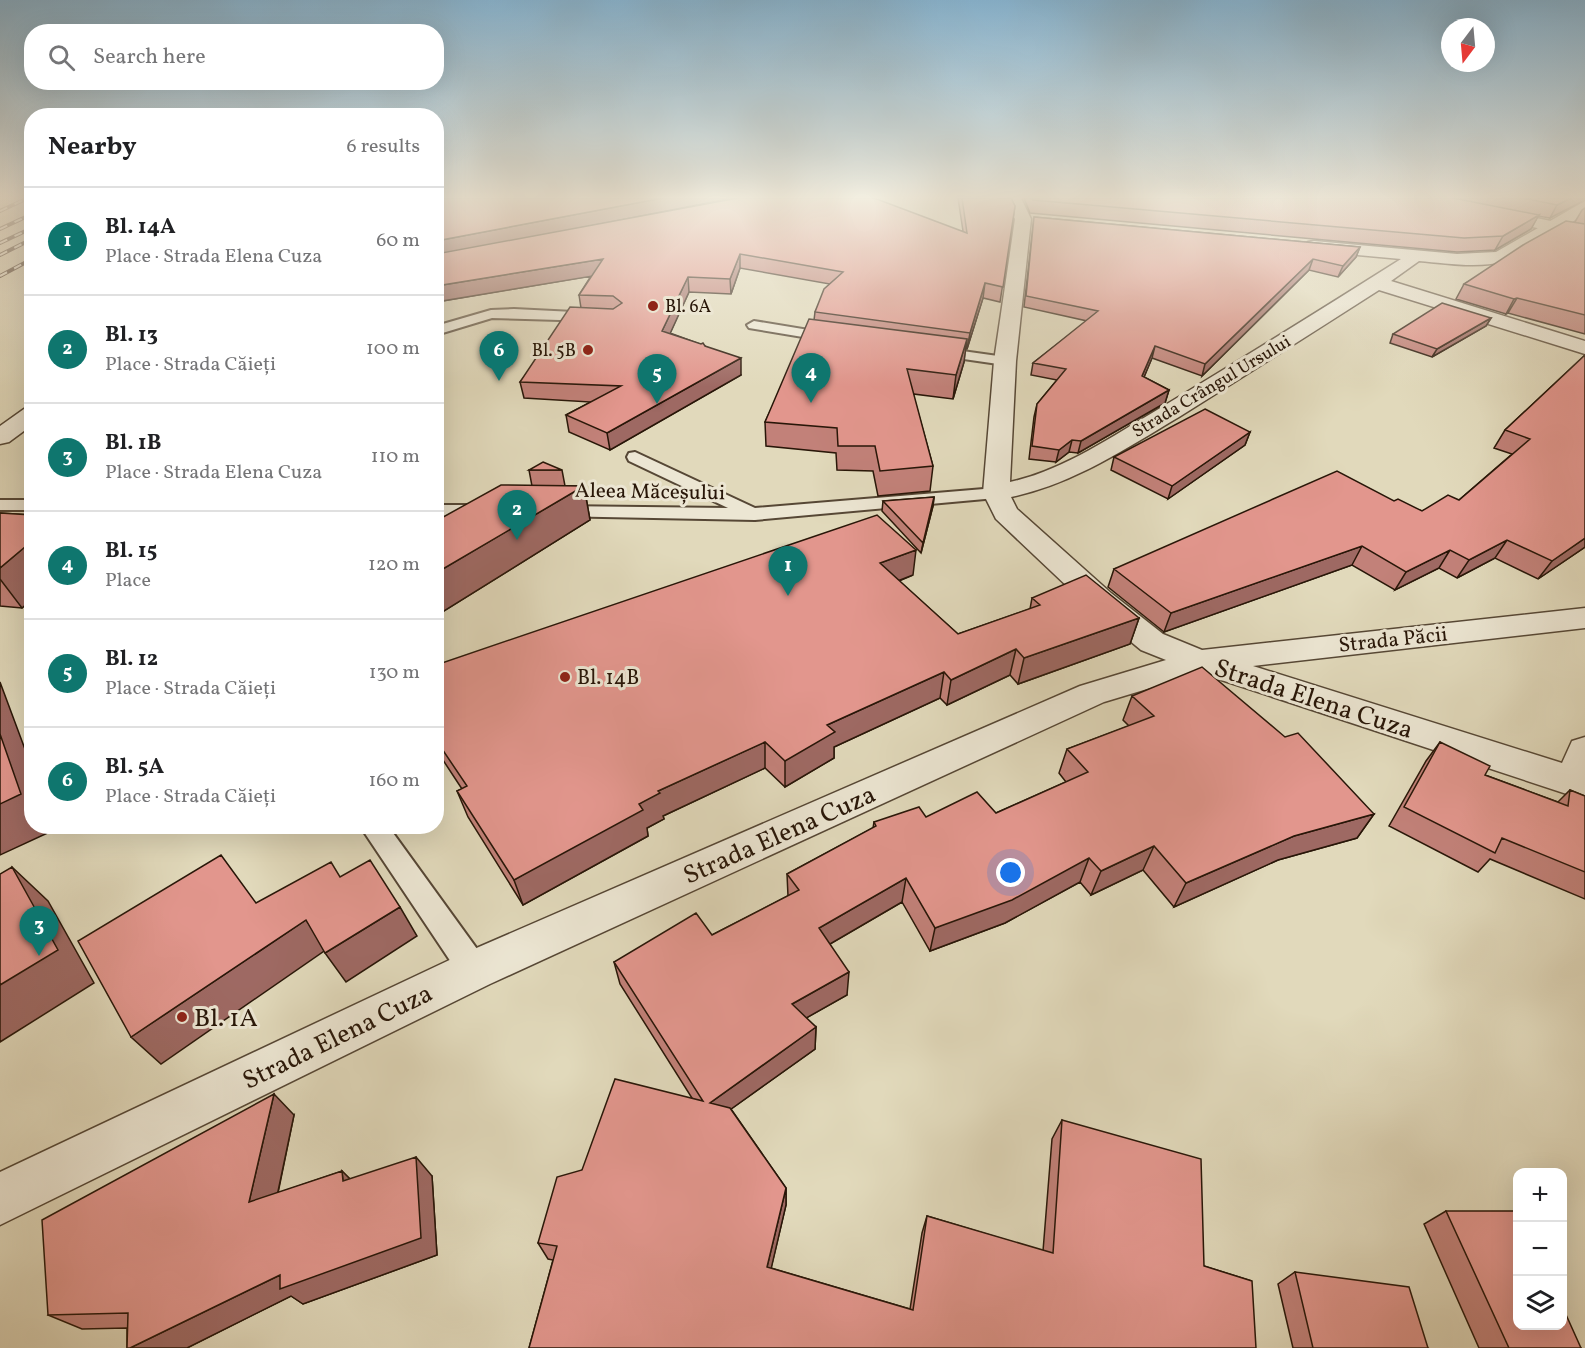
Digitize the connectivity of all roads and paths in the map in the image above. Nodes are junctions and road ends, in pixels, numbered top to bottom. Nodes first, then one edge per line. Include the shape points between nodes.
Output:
1 (1018, 261) edge
2 (1410, 261) edge
3 (1377, 283) junction
4 (604, 318) edge
5 (754, 325) dead end
6 (444, 329) edge
7 (845, 340) edge
8 (1585, 348) edge
9 (925, 350) edge
10 (1005, 361) junction
11 (24, 396) edge
12 (0, 413) edge
13 (24, 420) edge
14 (0, 437) edge
15 (635, 458) dead end
16 (996, 493) junction
17 (0, 505) edge
18 (24, 505) edge
19 (444, 510) edge
20 (507, 511) edge
21 (543, 512) edge
22 (755, 514) junction
23 (1585, 618) edge
24 (1200, 661) junction
25 (1581, 772) edge
26 (379, 834) edge
27 (474, 970) junction
28 (0, 1199) edge

1 - 10 street
2 - 3 street, Strada Crângul Ursului
3 - 8 street
3 - 16 street, Strada Crângul Ursului via 1093,458 1033,485
4 - 6 lane via 514,313 491,315
5 - 7 lane
9 - 10 lane
10 - 16 street
11 - 12 street
13 - 14 street
15 - 22 lane, Aleea Măceșului
16 - 22 lane, Aleea Măceșului
16 - 24 street via 1006,513 1100,600 1152,642
17 - 18 lane
19 - 20 lane
21 - 22 lane, Aleea Măceșului
23 - 24 street, Strada Păcii
24 - 25 street, Strada Elena Cuza
24 - 27 street, Strada Elena Cuza via 1092,694
26 - 27 lane
27 - 28 street, Strada Elena Cuza

